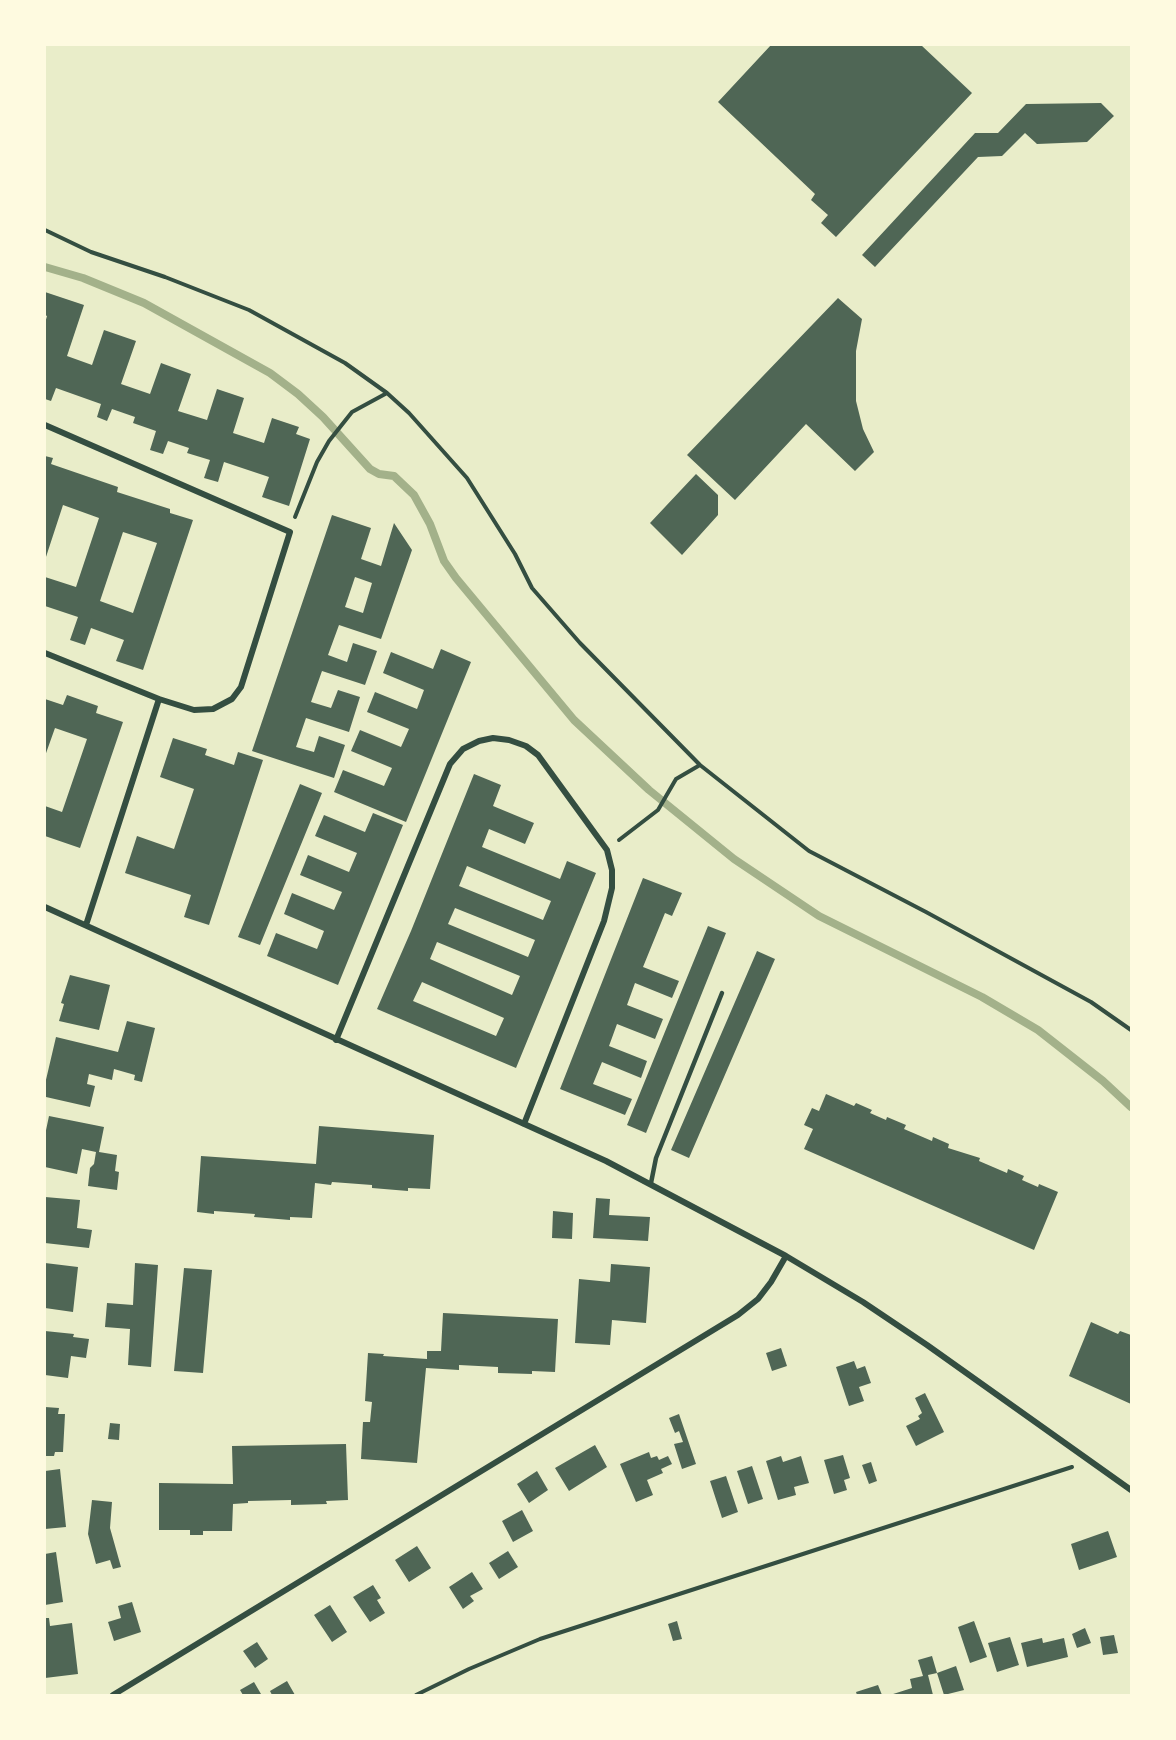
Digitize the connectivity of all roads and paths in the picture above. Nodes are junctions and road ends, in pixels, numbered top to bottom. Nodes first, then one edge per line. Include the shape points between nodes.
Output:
1 (45, 230) edge
2 (387, 393) junction
3 (45, 425) edge
4 (290, 532) junction
5 (45, 653) edge
6 (159, 699) junction
7 (700, 765) junction
8 (607, 850) junction
9 (45, 907) edge
10 (86, 925) junction
11 (722, 993) dead end
12 (1131, 1030) edge
13 (336, 1040) junction
14 (524, 1124) junction
15 (651, 1184) junction
16 (786, 1256) junction
17 (1091, 1461) junction
18 (1131, 1490) edge
19 (113, 1695) edge
20 (416, 1695) edge

1 - 2 path via 91,252 249,310 345,363
2 - 4 path via 352,412 330,441 305,487
2 - 7 path via 467,478 532,588 580,643
3 - 4 street
4 - 6 street via 241,687 232,699 213,709 194,710
5 - 6 street
6 - 10 street
7 - 8 path via 676,779 658,810
7 - 12 path via 809,851 1090,1002
8 - 13 street via 538,755 526,746 493,738 464,749 450,764
8 - 14 street via 612,888 604,921
9 - 10 street
10 - 13 street
11 - 15 lane via 656,1158
13 - 14 street
14 - 15 street
15 - 16 street
16 - 17 street via 864,1302
16 - 19 street via 765,1291 738,1315
17 - 18 street
17 - 20 path via 540,1639

